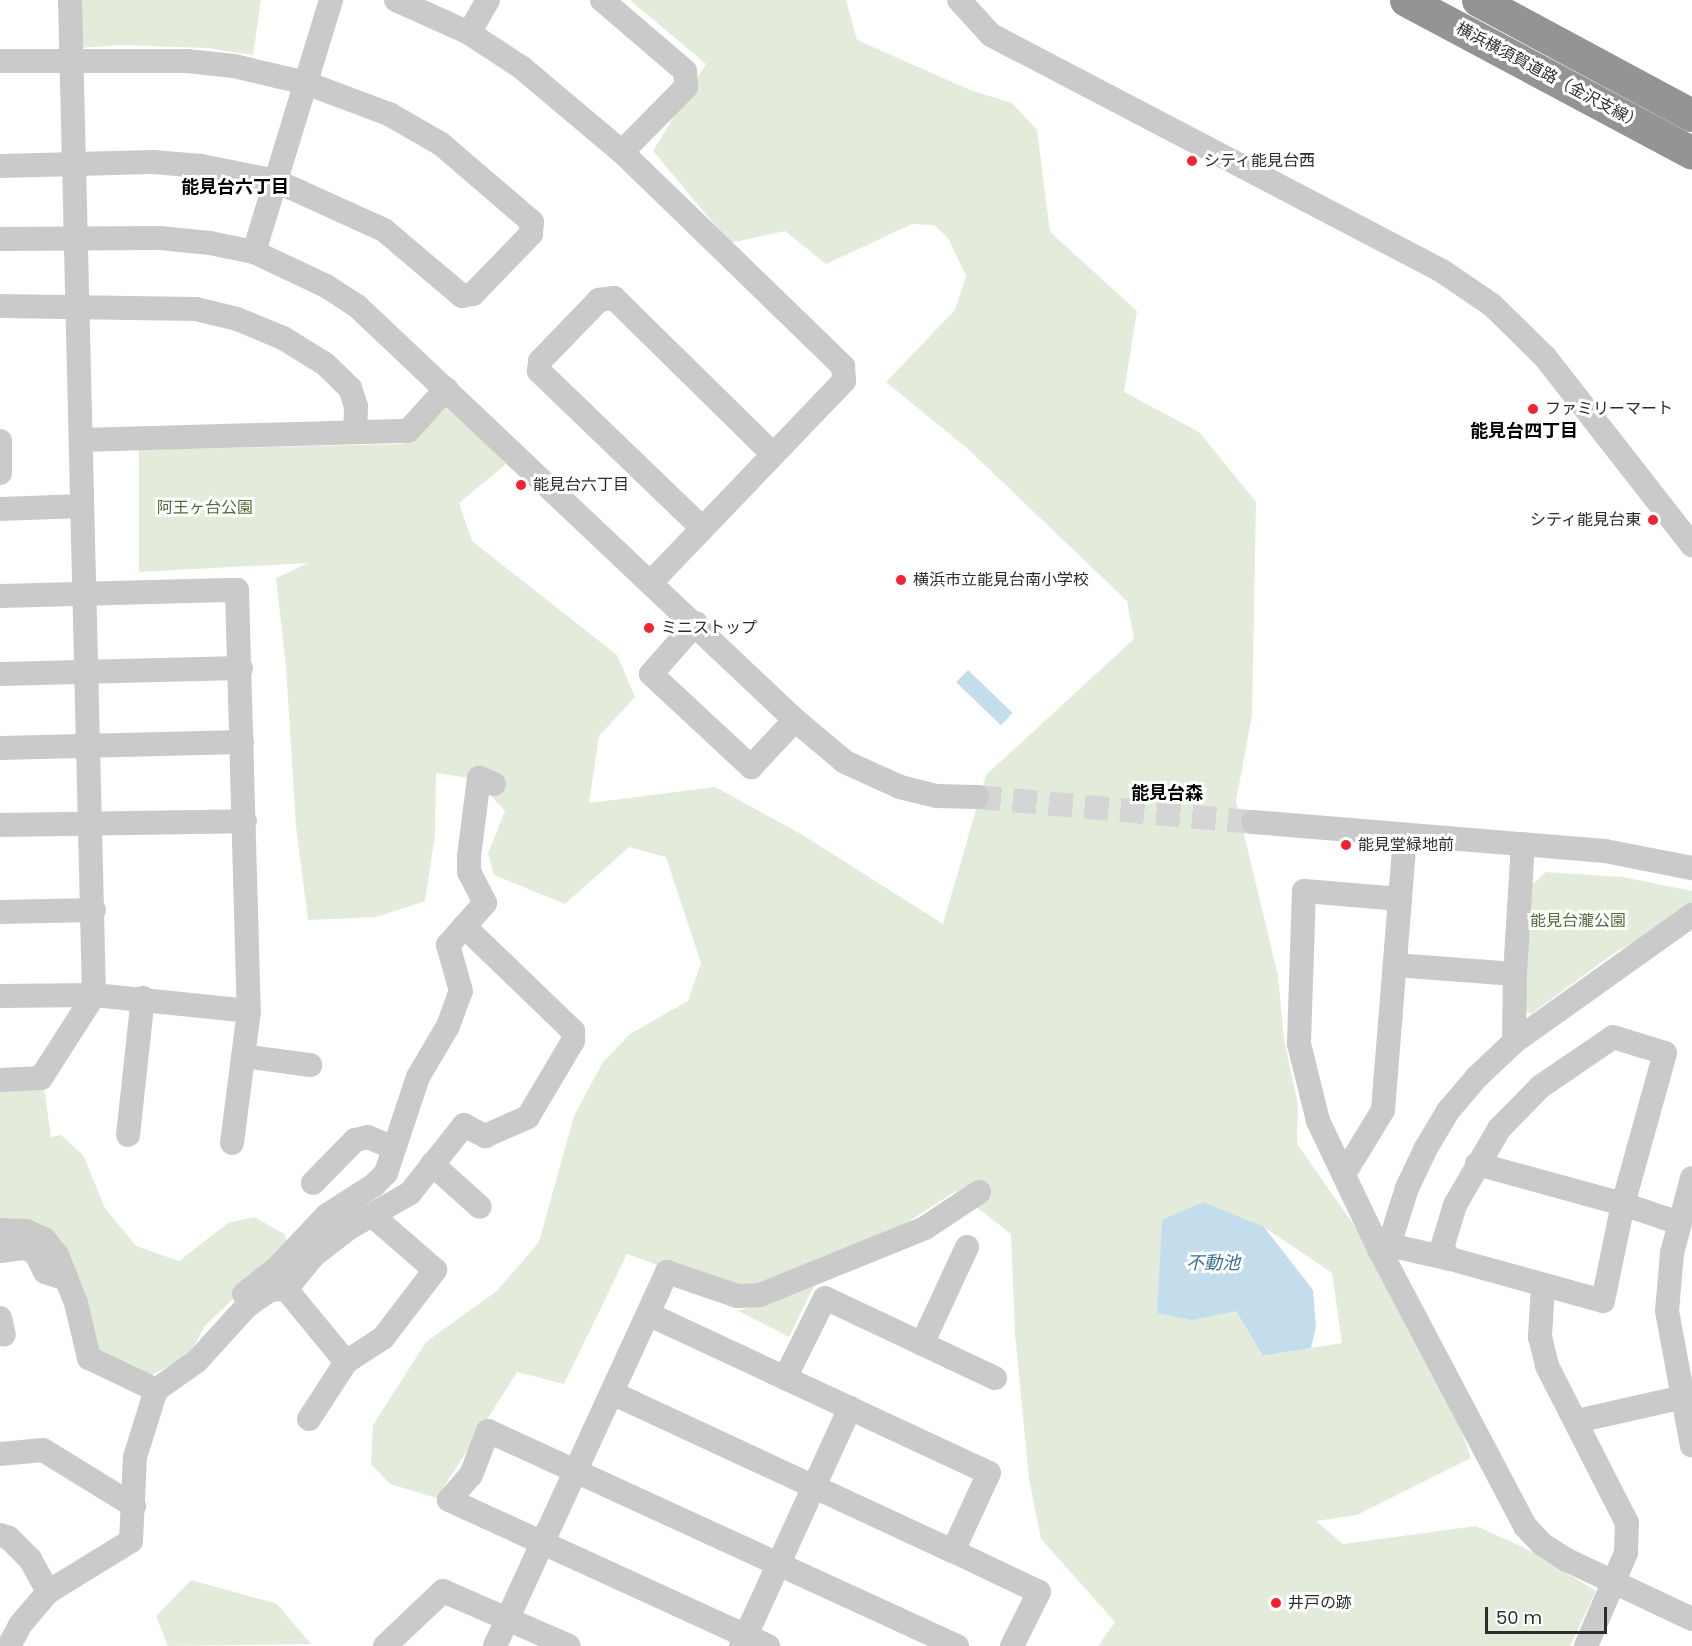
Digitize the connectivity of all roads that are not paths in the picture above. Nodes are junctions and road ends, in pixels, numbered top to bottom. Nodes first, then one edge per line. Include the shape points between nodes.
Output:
1 (70, 0) edge
2 (331, 0) edge
3 (396, 0) edge
4 (488, 0) edge
5 (602, 0) edge
6 (959, 0) edge
7 (1406, 0) edge
8 (1478, 0) edge
9 (469, 33) junction
10 (71, 58) junction
11 (0, 61) edge
12 (306, 83) junction
13 (1692, 115) edge
14 (622, 152) junction
15 (1692, 153) edge
16 (72, 164) junction
17 (0, 166) edge
18 (276, 181) junction
19 (76, 238) junction
20 (0, 239) edge
21 (254, 252) junction
22 (0, 306) edge
23 (76, 306) junction
24 (446, 389) junction
25 (355, 429) junction
26 (81, 440) junction
27 (0, 441) edge
28 (772, 453) junction
29 (0, 473) edge
30 (82, 506) junction
31 (0, 509) edge
32 (701, 527) junction
33 (1692, 545) edge
34 (651, 582) junction
35 (85, 595) junction
36 (0, 596) edge
37 (696, 623) junction
38 (241, 668) junction
39 (88, 672) junction
40 (0, 674) edge
41 (795, 720) junction
42 (242, 742) junction
43 (89, 747) junction
44 (0, 748) edge
45 (494, 784) dead end
46 (977, 798) tunnel mouth
47 (245, 821) junction
48 (1253, 822) tunnel mouth
49 (93, 824) junction
50 (0, 825) edge
51 (1405, 835) junction
52 (1523, 844) junction
53 (1692, 868) edge
54 (1400, 899) junction
55 (94, 910) junction
56 (0, 912) edge
57 (1692, 915) edge
58 (464, 926) junction
59 (1395, 965) junction
60 (1515, 974) junction
61 (94, 995) junction
62 (0, 996) edge
63 (143, 998) junction
64 (249, 1011) junction
65 (1514, 1042) junction
66 (243, 1056) junction
67 (310, 1065) dead end
68 (0, 1080) edge
69 (128, 1135) dead end
70 (232, 1143) dead end
71 (394, 1148) junction
72 (432, 1164) junction
73 (1477, 1164) junction
74 (1344, 1174) junction
75 (1692, 1178) edge
76 (313, 1183) dead end
77 (979, 1192) dead end
78 (1623, 1203) junction
79 (480, 1207) dead end
80 (374, 1217) junction
81 (1679, 1223) junction
82 (0, 1230) edge
83 (967, 1247) dead end
84 (1384, 1247) junction
85 (0, 1251) edge
86 (1450, 1259) junction
87 (67, 1279) junction
88 (1543, 1286) junction
89 (286, 1289) junction
90 (648, 1314) junction
91 (922, 1344) junction
92 (197, 1361) junction
93 (346, 1362) junction
94 (785, 1378) junction
95 (995, 1378) dead end
96 (156, 1390) junction
97 (612, 1394) junction
98 (1688, 1396) edge
99 (850, 1408) junction
100 (309, 1419) dead end
101 (1577, 1421) junction
102 (1692, 1446) edge
103 (0, 1454) edge
104 (576, 1470) junction
105 (814, 1487) junction
106 (134, 1506) junction
107 (0, 1535) edge
108 (542, 1542) junction
109 (953, 1551) junction
110 (778, 1563) junction
111 (1616, 1582) junction
112 (48, 1592) junction
113 (507, 1617) junction
114 (1692, 1619) edge
115 (743, 1641) edge
116 (950, 1645) edge
117 (9, 1646) edge
118 (385, 1646) edge
119 (495, 1646) edge
120 (569, 1646) edge
121 (768, 1646) edge
122 (1012, 1646) edge
123 (1586, 1646) edge

1 - 10 street
2 - 12 street
3 - 9 street
4 - 9 street
5 - 14 street via 685,71 686,87
6 - 33 street via 991,35 1433,266 1492,305 1545,357
7 - 15 highway, 横浜横須賀道路（金沢支線）
8 - 13 highway, 横浜横須賀道路（金沢支線）
9 - 14 street via 521,67
10 - 11 street
10 - 12 street via 198,63
10 - 16 street
12 - 18 street
12 - 18 street via 389,114 441,144 532,222 531,234 473,294 462,296 384,230
14 - 28 street via 843,366 844,381
16 - 17 street
16 - 18 street via 201,166
16 - 19 street
18 - 21 street
19 - 20 street
19 - 21 street via 160,238
19 - 23 street
21 - 24 street via 326,286 357,306
22 - 23 street
23 - 25 street via 196,309 237,319 283,338 325,364 350,388 356,406
23 - 26 street
24 - 25 street via 408,431
24 - 34 street
25 - 26 street
26 - 30 street
27 - 29 street
28 - 32 street
28 - 32 street via 614,298 599,300 540,361 539,371
30 - 31 street
30 - 35 street
32 - 34 street
34 - 37 street
35 - 36 street
35 - 38 street via 237,590
35 - 39 street
37 - 41 street
37 - 41 street via 651,674 751,767
38 - 39 street
38 - 42 street
39 - 40 street
39 - 43 street
41 - 46 street via 845,762 900,787
42 - 43 street
42 - 47 street
43 - 44 street
43 - 49 street
45 - 58 street via 479,778 469,872 485,903
47 - 49 street
47 - 64 street
48 - 51 street
49 - 50 street
49 - 55 street
51 - 52 street
51 - 54 street
52 - 53 street via 1605,851
52 - 60 street
54 - 59 street
54 - 74 street via 1304,891 1299,1044 1318,1121
55 - 56 street
55 - 61 street
57 - 65 street
58 - 71 street via 448,945 461,991 448,1026 418,1077
58 - 72 street via 573,1030 573,1041 528,1117 485,1136 464,1125
59 - 60 street
59 - 74 street via 1383,1110
60 - 65 street
61 - 62 street
61 - 63 street
61 - 68 street via 41,1078
63 - 64 street
63 - 69 street
64 - 66 street
65 - 84 street via 1448,1112 1407,1188
66 - 67 street
66 - 70 street
71 - 76 street via 368,1137 355,1140
71 - 92 street via 386,1173 374,1185 327,1215 277,1268 224,1312 205,1339
72 - 79 street
72 - 80 street via 410,1193
73 - 78 street
73 - 78 street via 1499,1129 1540,1087 1613,1037 1665,1053
73 - 86 street via 1455,1205 1442,1248
74 - 84 street
75 - 81 street
77 - 90 street via 925,1227 760,1294 737,1296 667,1272
78 - 81 street
78 - 88 street via 1603,1301
80 - 89 street via 349,1228 314,1255
80 - 93 street via 435,1270 383,1338
81 - 98 street via 1672,1252 1667,1311
82 - 87 street via 26,1231 44,1239 57,1255
83 - 91 street
84 - 86 street
84 - 111 street via 1526,1526 1542,1544 1567,1560
85 - 87 street via 25,1248 35,1252 45,1272
86 - 88 street
87 - 96 street via 89,1358
88 - 101 street via 1540,1337 1547,1366
89 - 92 street via 270,1290 247,1306
89 - 93 street
90 - 94 street
90 - 97 street
91 - 94 street via 825,1298
91 - 95 street
92 - 96 street
93 - 100 street
94 - 99 street
96 - 106 street via 135,1457
97 - 104 street
97 - 105 street
98 - 101 street
98 - 102 street
99 - 105 street
99 - 109 street via 989,1473
101 - 111 street via 1627,1523 1626,1553
103 - 106 street via 43,1450
104 - 108 street
104 - 108 street via 488,1431 471,1475 449,1500
104 - 110 street
105 - 109 street
105 - 110 street
106 - 112 street via 131,1541
107 - 112 street via 9,1538 30,1559
108 - 113 street
108 - 115 street
109 - 122 street via 1039,1592
110 - 115 street
110 - 116 street
111 - 114 street
111 - 123 street
112 - 117 street via 20,1625
113 - 118 street via 443,1591
113 - 119 street
113 - 120 street
115 - 121 street

